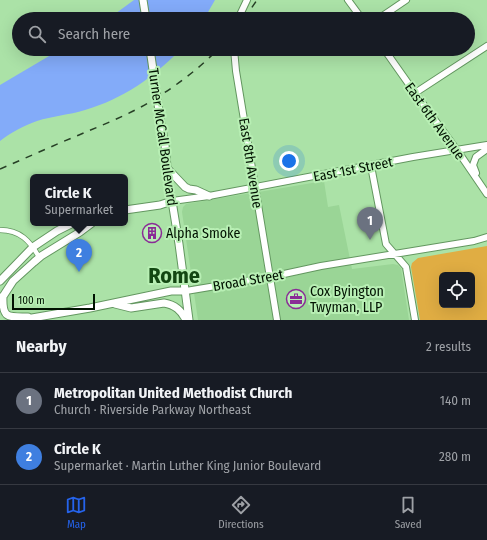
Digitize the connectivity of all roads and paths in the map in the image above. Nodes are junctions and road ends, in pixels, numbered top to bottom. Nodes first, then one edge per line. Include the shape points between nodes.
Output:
1 (143, 0) edge
2 (247, 0) edge
3 (348, 0) edge
4 (406, 0) edge
5 (145, 12) edge
6 (241, 12) edge
7 (356, 12) edge
8 (388, 12) edge
9 (487, 46) edge
10 (475, 54) edge
11 (151, 56) edge
12 (235, 56) edge
13 (389, 56) edge
14 (472, 56) edge
15 (415, 94) junction
16 (487, 145) edge
17 (487, 149) edge
18 (457, 150) junction
19 (371, 166) junction
20 (167, 168) junction
21 (255, 187) junction
22 (482, 188) junction
23 (487, 194) edge
24 (209, 196) junction
25 (172, 201) junction
26 (128, 210) edge
27 (67, 226) edge
28 (88, 226) edge
29 (0, 230) edge
30 (487, 237) edge
31 (474, 241) junction
32 (487, 241) edge
33 (34, 247) junction
34 (394, 254) junction
35 (39, 257) junction
36 (270, 277) junction
37 (0, 281) edge
38 (186, 291) junction
39 (2, 298) edge
40 (111, 303) junction
41 (32, 319) edge
42 (23, 320) edge
43 (186, 320) edge
44 (189, 320) edge
45 (277, 320) edge
46 (415, 320) edge

1 - 5 main road
2 - 6 street
3 - 7 street
4 - 8 street
9 - 10 street
11 - 20 main road, Turner McCall Boulevard, bridge
12 - 21 street, East 8th Avenue
13 - 15 street, East 6th Avenue
14 - 15 street
15 - 18 street, East 6th Avenue
16 - 18 street, East 1st Street
17 - 22 street via 476,157 473,164
18 - 19 street, East 1st Street
18 - 22 street, East 6th Avenue
19 - 21 street, East 1st Street
19 - 34 street via 386,244
20 - 24 main road via 185,187
20 - 25 main road, Turner McCall Boulevard via 168,189
21 - 24 street, East 1st Street
21 - 36 street, East 8th Avenue
22 - 23 street, East 6th Avenue
24 - 25 street, East 1st Street
25 - 26 main road
25 - 38 main road, Turner McCall Boulevard
27 - 33 main road
28 - 35 main road
29 - 33 street via 19,234
30 - 31 street, Broad Street
31 - 32 street, Broad Street
31 - 34 street, Broad Street
33 - 35 street
33 - 37 main road
34 - 36 street, Broad Street
34 - 46 street via 406,266
35 - 39 main road via 13,281
36 - 38 street, Broad Street
36 - 45 street, East 8th Avenue
38 - 40 main road, Broad Street via 171,291
38 - 44 main road, Turner McCall Boulevard
39 - 41 main road via 3,309 7,315
40 - 41 main road, Broad Street
40 - 43 main road via 131,308 169,304 176,307
41 - 42 main road, Broad Street

